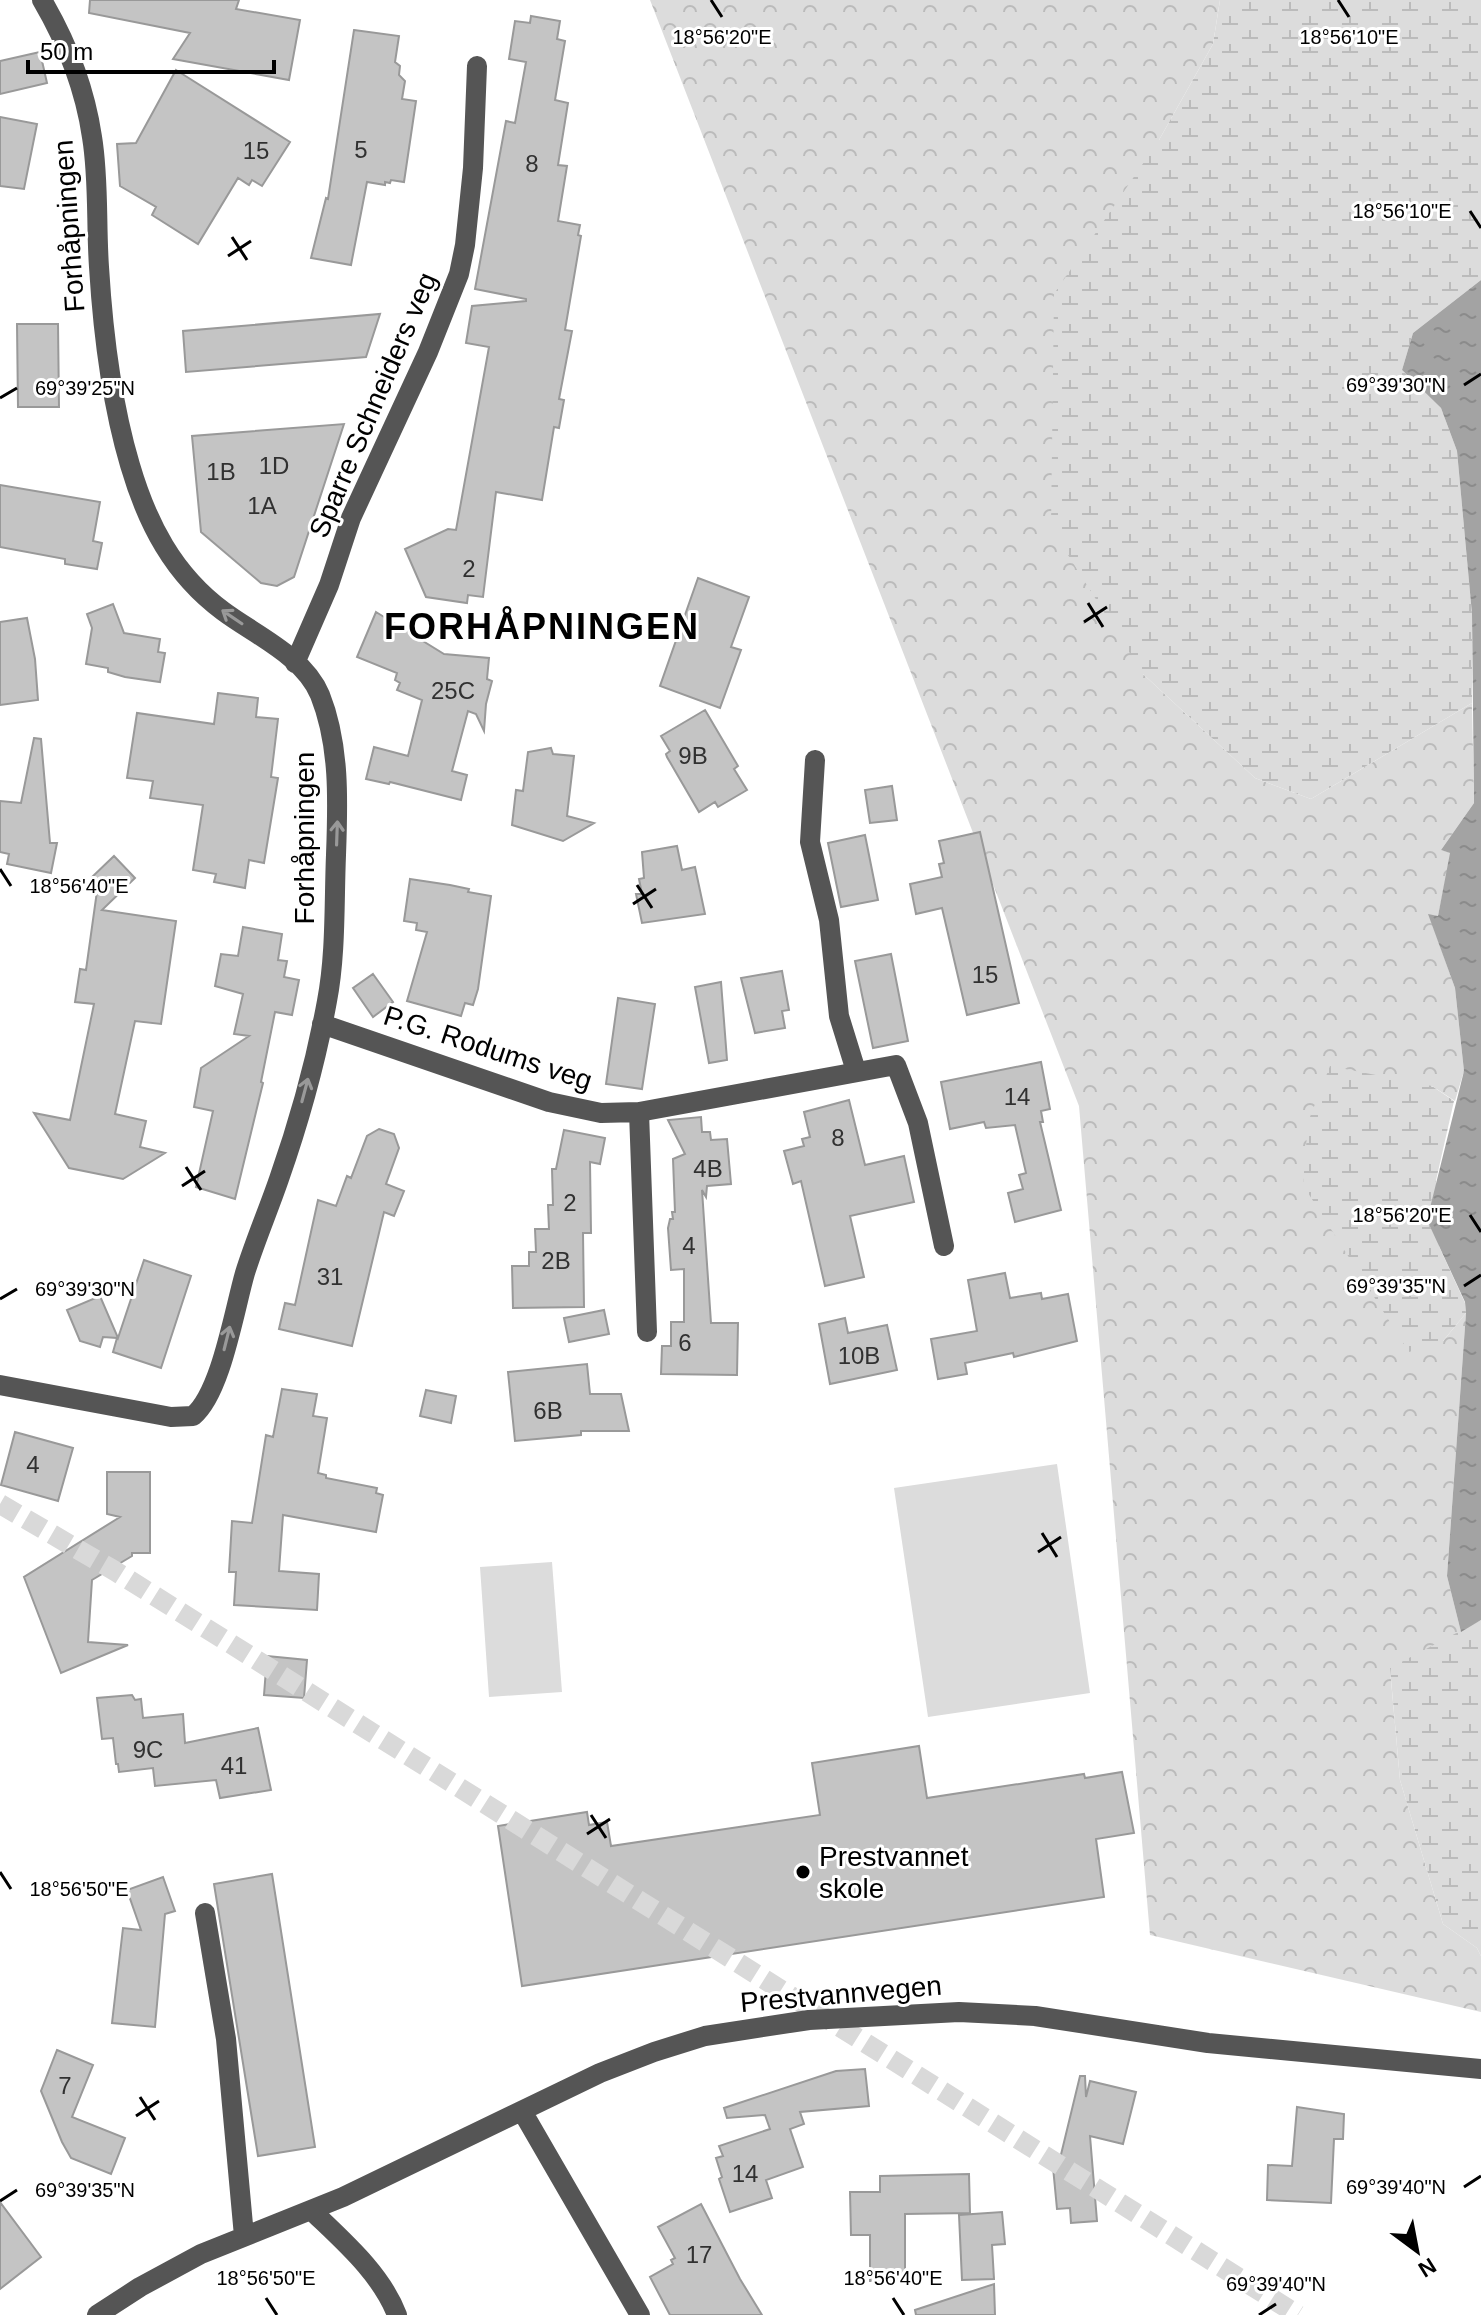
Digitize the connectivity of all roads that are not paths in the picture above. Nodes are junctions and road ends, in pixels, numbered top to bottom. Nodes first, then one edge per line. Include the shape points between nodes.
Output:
1 (42, 0) edge
2 (477, 66) dead end
3 (295, 663) junction
4 (815, 760) dead end
5 (322, 1024) junction
6 (856, 1071) junction
7 (639, 1112) junction
8 (944, 1246) dead end
9 (647, 1332) dead end
10 (0, 1385) edge
11 (205, 1913) dead end
12 (1481, 2069) edge
13 (522, 2111) junction
14 (311, 2210) junction
15 (244, 2236) junction
16 (97, 2315) edge
17 (397, 2315) edge
18 (640, 2315) edge

3 -> 1 street, Forhåpningen via 223,612 184,575 143,503 120,426 110,367 87,110 69,55
2 - 3 street, Sparre Schneiders veg via 470,201 459,274 351,518
5 -> 3 street, Forhåpningen via 333,927 337,780 320,695
4 - 6 street via 810,842 829,920 839,1016
5 - 7 street, P.G. Rodums veg via 549,1102 601,1113
10 -> 5 street, Forhåpningen via 171,1417 193,1416 199,1410 217,1377
6 - 7 street, P.G. Rodums veg
6 - 8 street, P.G. Rodums veg via 896,1065 918,1123
7 - 9 street
11 - 15 street via 226,2039
12 - 13 street, Prestvannvegen via 1208,2043 1035,2016 959,2012 809,2020 705,2036 600,2073
13 - 14 street, Prestvannvegen
13 - 18 street
14 - 15 street, Prestvannvegen
14 - 17 street via 364,2263
15 - 16 street, Prestvannvegen via 177,2267

